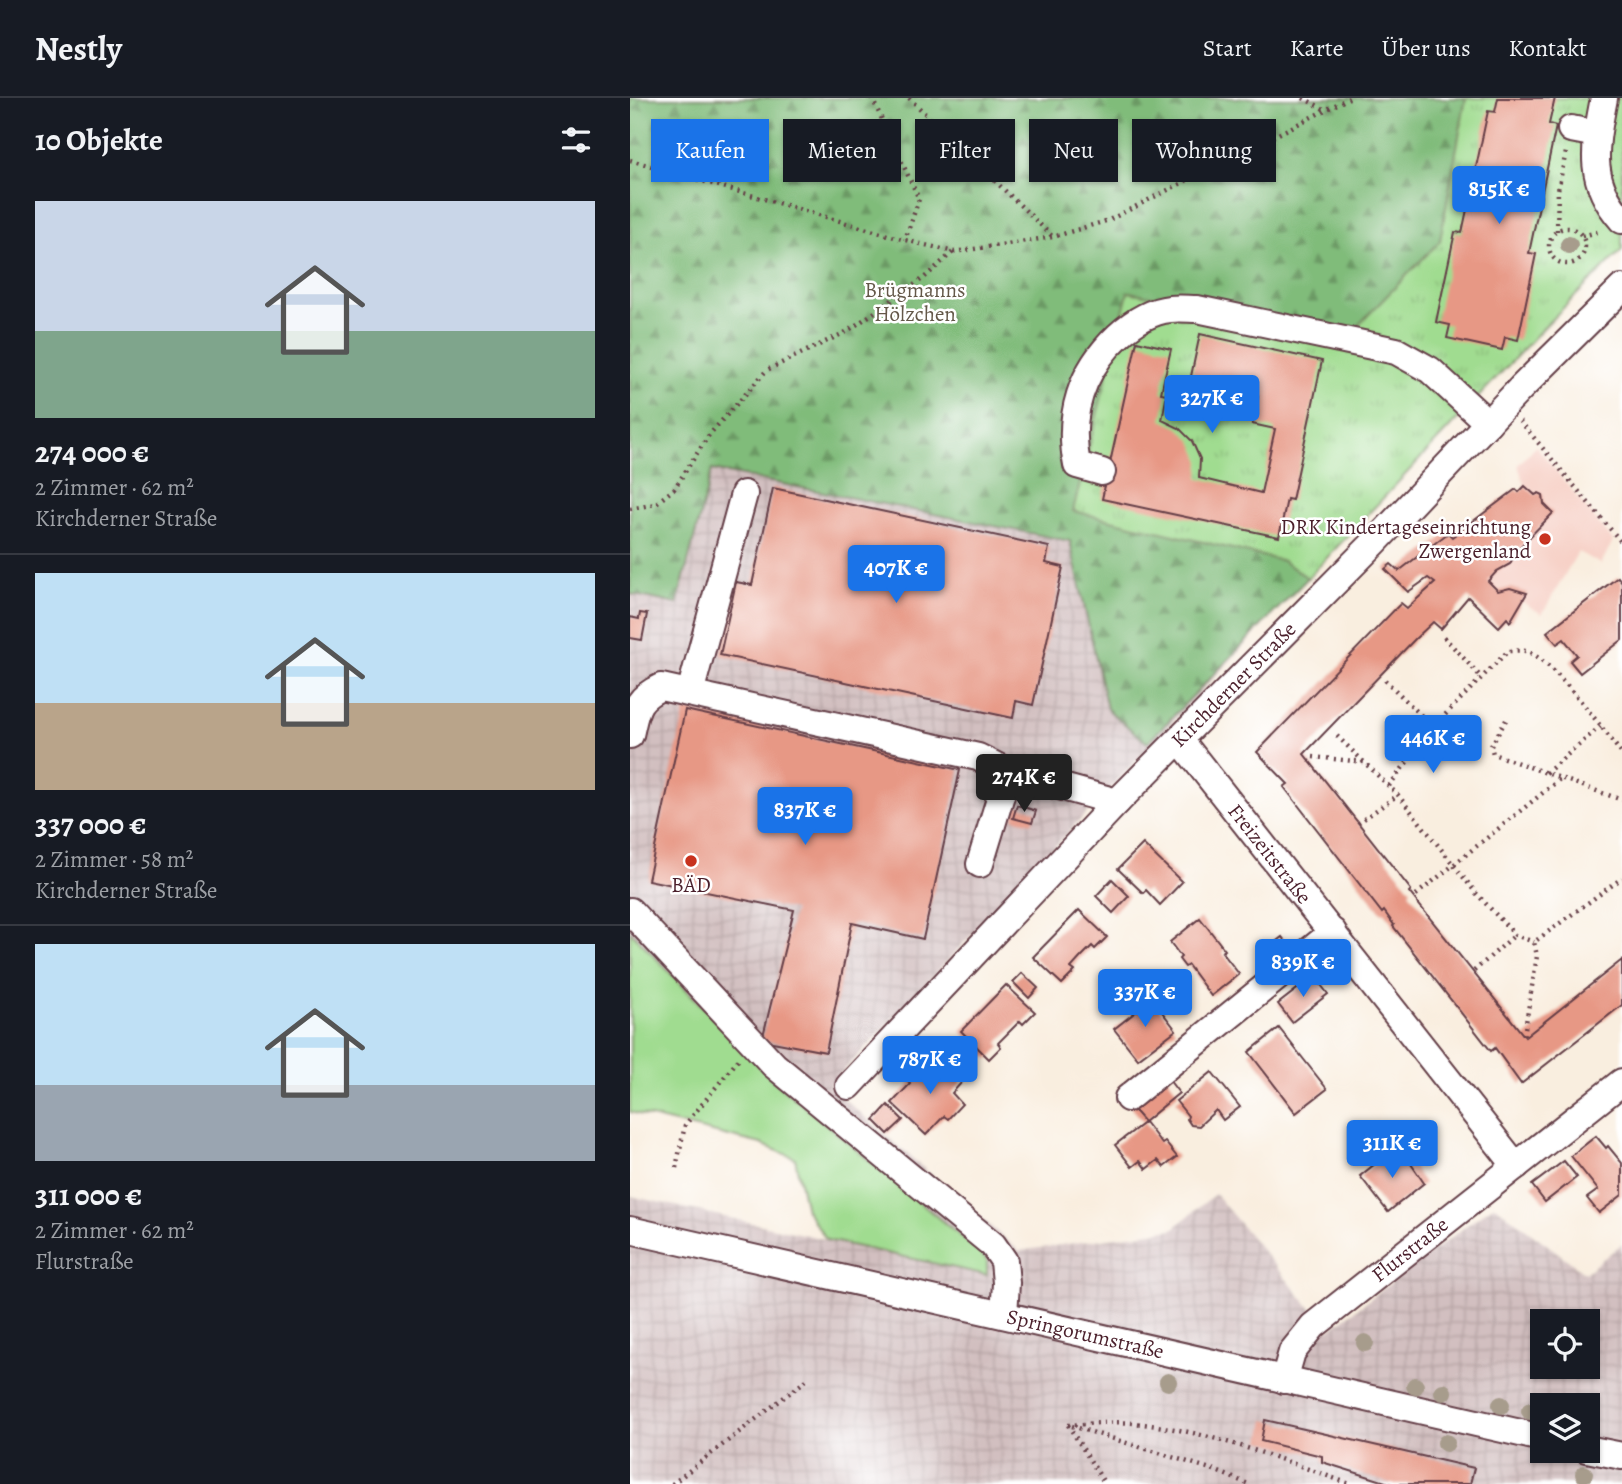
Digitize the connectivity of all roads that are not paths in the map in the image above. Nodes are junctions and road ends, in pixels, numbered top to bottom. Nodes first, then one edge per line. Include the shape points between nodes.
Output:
1 (1604, 98) edge
2 (1572, 128) road end
3 (1597, 134) junction
4 (1622, 220) edge
5 (1622, 288) edge
6 (1488, 423) junction
7 (1102, 472) dead end
8 (744, 494) dead end
9 (690, 693) junction
10 (630, 735) edge
11 (1180, 740) junction
12 (1008, 772) junction
13 (1117, 802) junction
14 (979, 864) dead end
15 (630, 911) edge
16 (1333, 932) junction
17 (1622, 1082) edge
18 (849, 1086) dead end
19 (1128, 1098) dead end
20 (1516, 1166) junction
21 (630, 1230) edge
22 (1004, 1315) junction
23 (1284, 1380) junction
24 (1530, 1435) edge
25 (1600, 1451) edge
26 (1622, 1456) edge

1 - 3 street
2 - 3 street
3 - 4 street via 1596,175 1611,208
5 - 6 street, Kirchderner Straße
6 - 7 street via 1430,370 1396,351 1198,309 1169,309 1127,328 1100,354 1085,378 1075,420 1077,465
6 - 11 street, Kirchderner Straße
8 - 9 street
9 - 10 street via 660,687 646,694 638,702
9 - 12 street via 978,757
11 - 13 street, Kirchderner Straße
11 - 16 street, Freizeitstraße
12 - 13 street
12 - 14 street
13 - 18 street, Kirchderner Straße
15 - 22 street via 774,1065 993,1245 1004,1261
16 - 19 street
16 - 20 street, Freizeitstraße
17 - 20 street, Flurstraße
20 - 23 street, Flurstraße via 1313,1326 1292,1353
21 - 22 street, Springorumstraße
22 - 23 street, Springorumstraße
23 - 24 street, Springorumstraße
25 - 26 street

